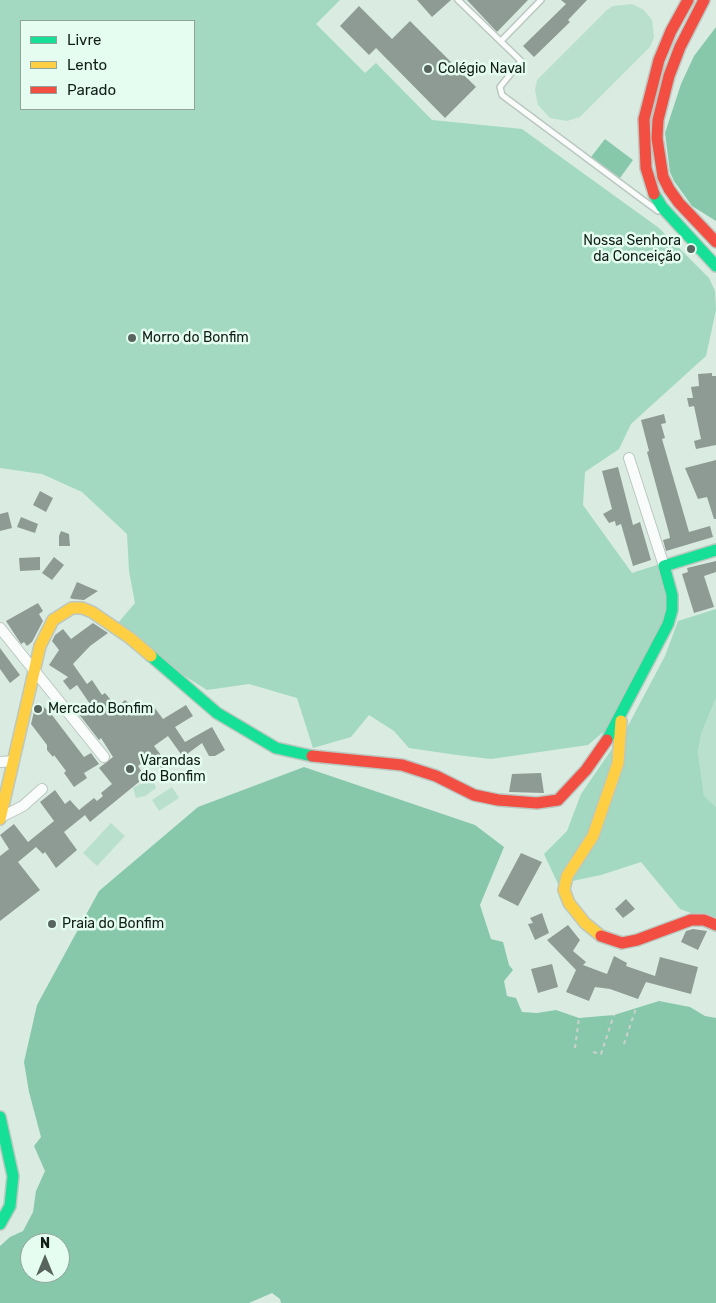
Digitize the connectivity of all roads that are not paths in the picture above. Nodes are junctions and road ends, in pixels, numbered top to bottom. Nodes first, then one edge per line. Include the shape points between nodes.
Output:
1 (458, 0) edge
2 (541, 0) edge
3 (688, 0) edge
4 (704, 0) edge
5 (501, 41) junction
6 (662, 207) junction
7 (716, 242) edge
8 (716, 266) edge
9 (629, 458) dead end
10 (716, 550) edge
11 (664, 566) junction
12 (0, 628) edge
13 (34, 672) junction
14 (621, 717) junction
15 (104, 756) dead end
16 (14, 761) junction
17 (0, 762) edge
18 (42, 790) dead end
19 (0, 818) edge
20 (716, 925) edge
21 (0, 1117) edge
22 (0, 1224) edge

1 - 5 lane
2 - 5 lane
3 - 6 main road via 659,60 644,119 646,168 653,192
4 - 7 main road via 669,76 657,138 663,177 669,189
5 - 6 lane via 521,61 500,86 502,95 658,211
6 - 8 main road
9 - 11 street
10 - 11 main road
11 - 14 main road via 672,595 672,610
12 - 13 street
13 - 14 main road via 40,646 53,620 72,608 82,608 130,638 216,713 276,748 323,759 402,765 436,776 474,795 537,803 558,800 586,770
13 - 15 street
13 - 16 main road
14 - 20 main road via 618,763 593,836 567,876 564,890 569,903 605,940 622,943 691,920 704,920
16 - 17 street
16 - 19 main road
18 - 19 street via 23,806
21 - 22 main road via 13,1176 10,1206

